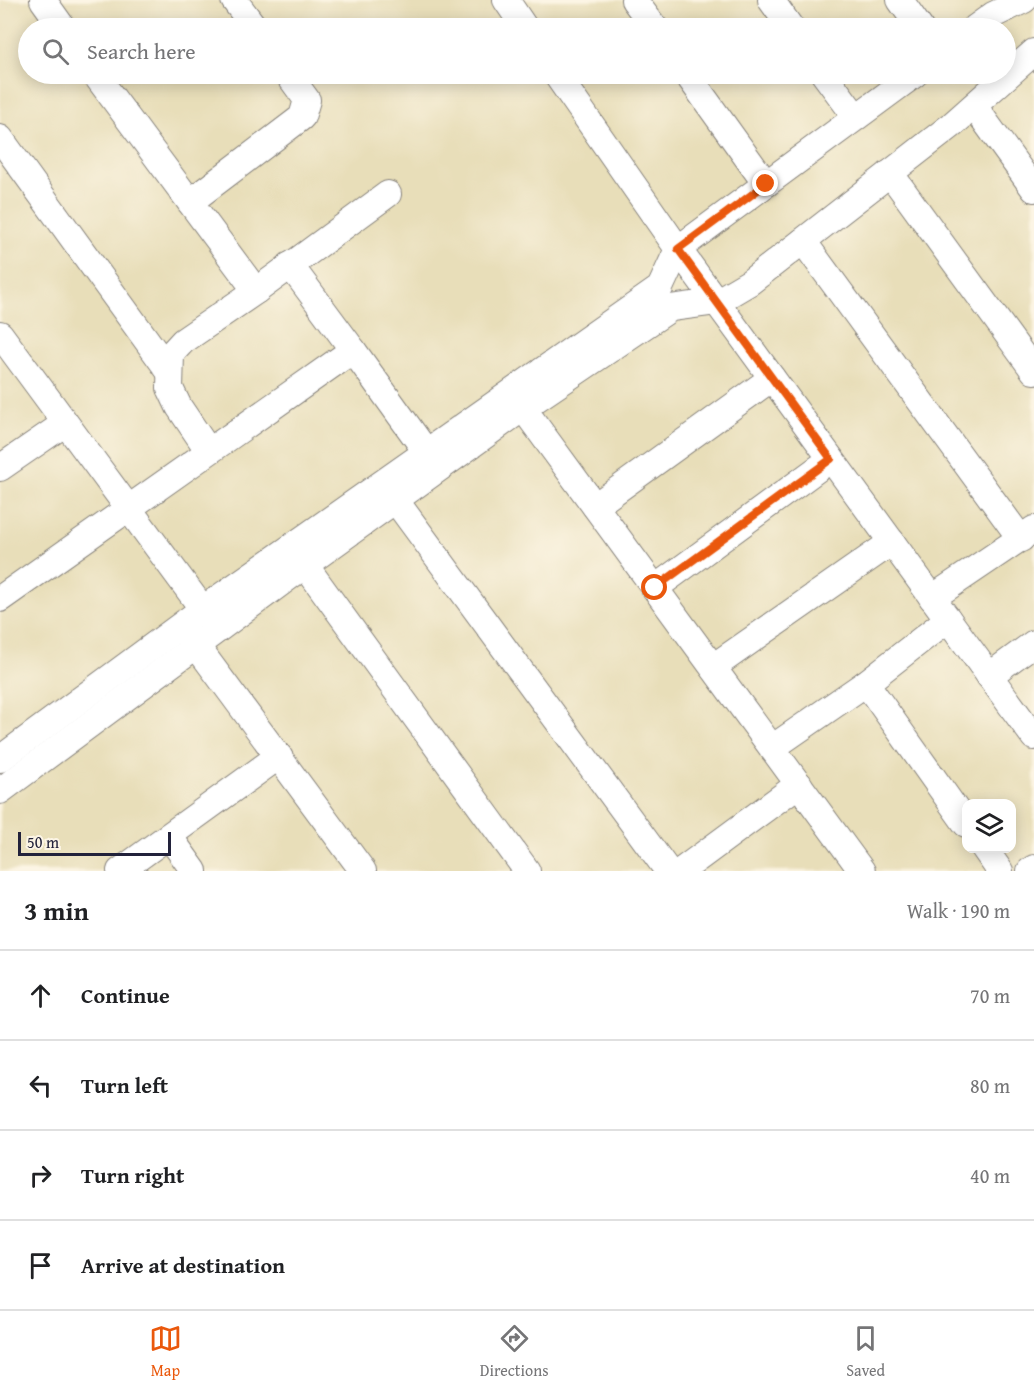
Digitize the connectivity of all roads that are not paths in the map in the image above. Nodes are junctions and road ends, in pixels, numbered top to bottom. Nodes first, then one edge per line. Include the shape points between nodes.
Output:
1 (43, 0) edge
2 (234, 0) edge
3 (506, 0) edge
4 (634, 0) edge
5 (771, 0) edge
6 (900, 0) edge
7 (1025, 5) edge
8 (56, 18) edge
9 (248, 18) edge
10 (518, 18) edge
11 (648, 18) edge
12 (784, 18) edge
13 (913, 18) edge
14 (989, 18) edge
15 (1034, 52) edge
16 (1016, 68) edge
17 (102, 84) edge
18 (295, 84) edge
19 (563, 84) edge
20 (694, 84) edge
21 (831, 84) edge
22 (901, 84) edge
23 (998, 84) edge
24 (974, 106) junction
25 (856, 117) junction
26 (0, 138) edge
27 (890, 173) junction
28 (766, 184) junction
29 (1034, 189) edge
30 (388, 194) dead end
31 (190, 202) junction
32 (803, 241) junction
33 (678, 249) junction
34 (290, 265) junction
35 (256, 291) junction
36 (716, 302) junction
37 (0, 334) edge
38 (353, 350) junction
39 (169, 371) junction
40 (1034, 371) edge
41 (772, 378) junction
42 (523, 408) junction
43 (64, 424) junction
44 (208, 450) junction
45 (425, 450) junction
46 (831, 459) junction
47 (0, 468) edge
48 (396, 501) junction
49 (595, 506) junction
50 (128, 510) junction
51 (1027, 534) edge
52 (892, 542) junction
53 (306, 565) junction
54 (655, 588) junction
55 (932, 598) junction
56 (0, 599) edge
57 (203, 609) junction
58 (948, 620) junction
59 (181, 625) junction
60 (218, 631) junction
61 (1034, 643) edge
62 (197, 647) junction
63 (713, 667) junction
64 (989, 676) junction
65 (866, 682) junction
66 (1034, 737) edge
67 (772, 748) junction
68 (279, 756) junction
69 (0, 759) edge
70 (799, 784) junction
71 (0, 790) edge
72 (962, 818) edge
73 (169, 836) junction
74 (987, 853) edge
75 (1034, 868) edge
76 (859, 870) edge
77 (120, 871) edge
78 (194, 871) edge
79 (363, 871) edge
80 (527, 871) edge
81 (668, 871) edge
82 (681, 871) edge
83 (1000, 871) edge
84 (1030, 871) edge

1 - 8 street
2 - 9 street
3 - 10 street
4 - 11 street
5 - 12 street
6 - 13 street
7 - 14 street
15 - 16 street
17 - 31 street
18 - 31 street via 307,100 302,117
19 - 33 street
20 - 28 street
21 - 25 street
22 - 25 street
23 - 24 street
24 - 27 street
24 - 29 street
25 - 28 street
26 - 39 street
27 - 32 street
27 - 40 street
28 - 33 street
30 - 34 street
31 - 35 street
32 - 36 street via 750,282
32 - 51 street
33 - 36 street
33 - 45 street via 660,288
34 - 35 street
34 - 38 street
35 - 39 street via 183,341 171,354
36 - 41 street
36 - 42 street via 671,308
37 - 43 street
38 - 44 street
38 - 45 street
39 - 44 street via 170,388 178,408
41 - 46 street
41 - 49 street
42 - 48 street
42 - 49 street
43 - 47 street
43 - 50 street
44 - 50 street
45 - 57 street
46 - 52 street
46 - 54 street
48 - 53 street
48 - 81 street
49 - 54 street
50 - 56 street
50 - 57 street
51 - 55 street
52 - 55 street
52 - 63 street
53 - 60 street
53 - 80 street
54 - 63 street
55 - 58 street
57 - 59 street
57 - 60 street
58 - 64 street
58 - 65 street
59 - 62 street
59 - 69 street
60 - 62 street
61 - 64 street
62 - 68 street
62 - 71 street
63 - 67 street
64 - 66 street
65 - 67 street
65 - 72 street
67 - 70 street
68 - 73 street
68 - 79 street
70 - 76 street
70 - 82 street
73 - 77 street
73 - 78 street
74 - 83 street
75 - 84 street

